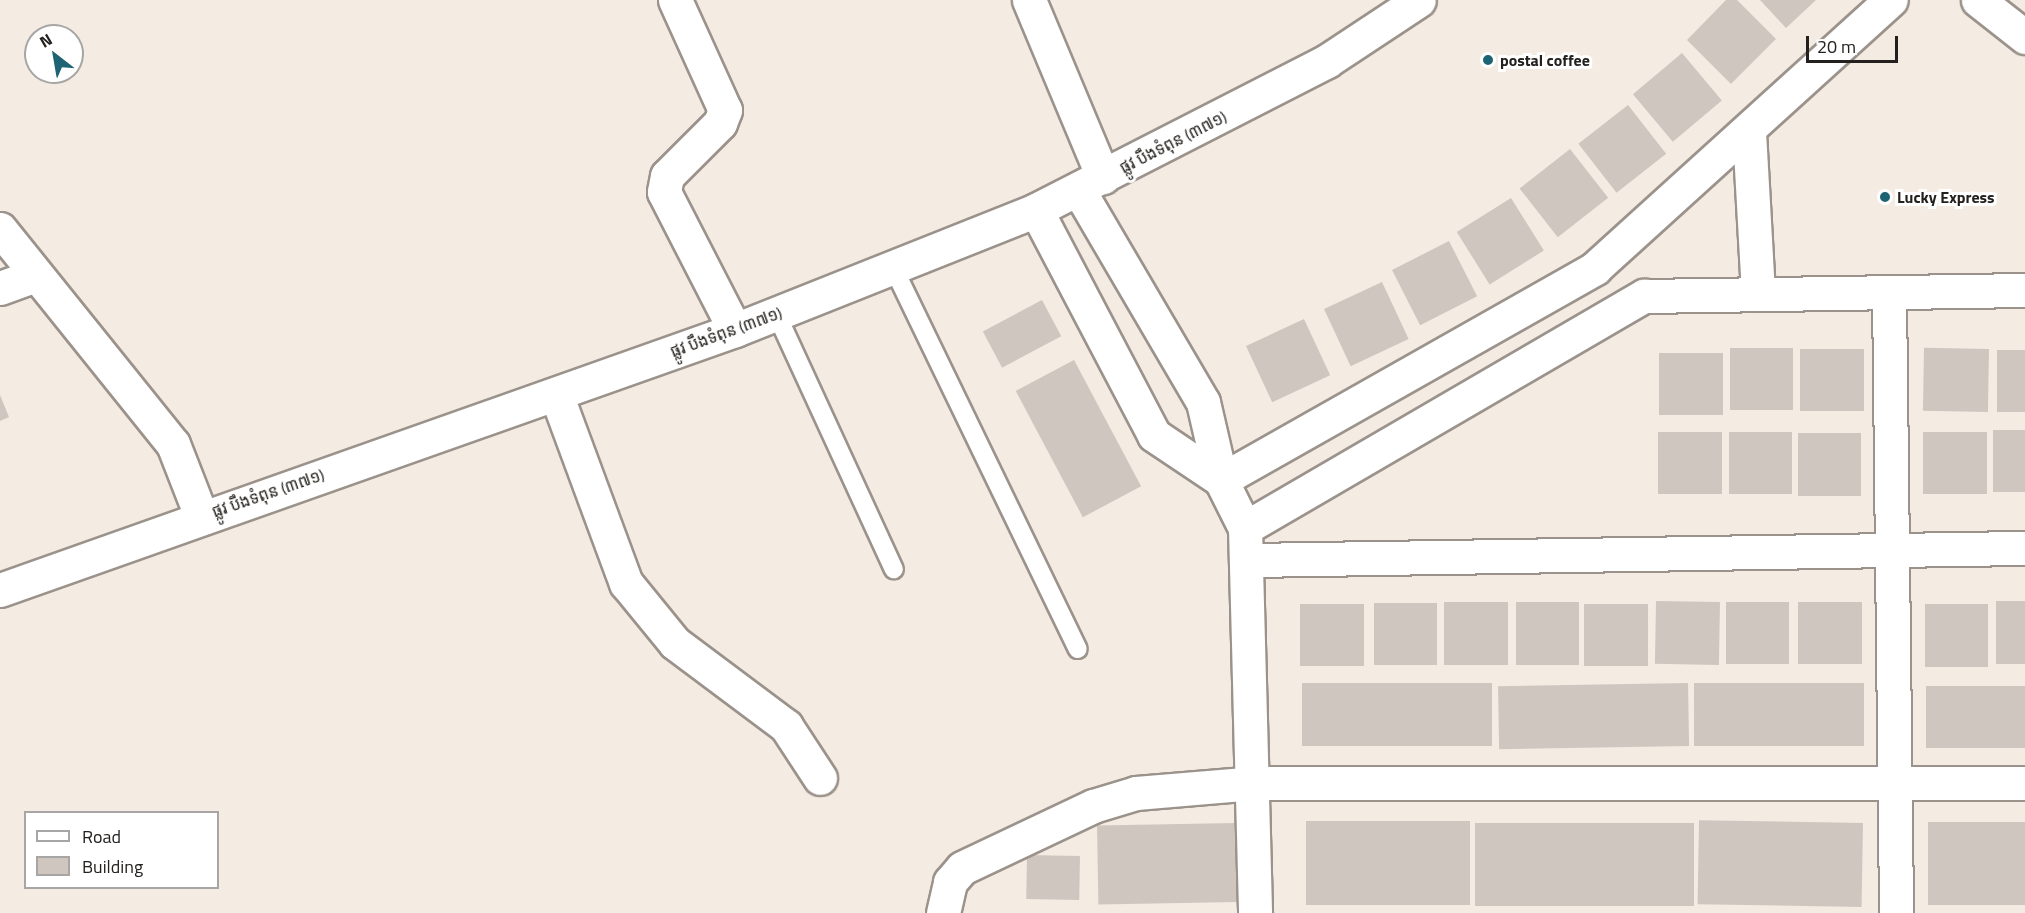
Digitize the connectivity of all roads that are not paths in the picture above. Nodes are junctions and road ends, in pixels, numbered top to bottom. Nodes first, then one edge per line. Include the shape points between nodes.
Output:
1 (675, 0) edge
2 (1029, 0) edge
3 (1419, 0) edge
4 (1891, 0) edge
5 (1978, 0) edge
6 (2025, 37) edge
7 (1749, 132) junction
8 (1090, 183) junction
9 (1036, 210) junction
10 (0, 229) edge
11 (894, 268) junction
12 (36, 275) junction
13 (0, 288) edge
14 (2025, 290) edge
15 (1889, 292) junction
16 (1758, 294) junction
17 (776, 314) junction
18 (735, 330) junction
19 (556, 394) junction
20 (1221, 480) junction
21 (201, 516) junction
22 (1245, 528) junction
23 (2025, 548) edge
24 (1891, 550) junction
25 (1249, 560) junction
26 (894, 569) dead end
27 (0, 590) edge
28 (1078, 649) dead end
29 (820, 778) dead end
30 (1254, 783) junction
31 (1894, 783) junction
32 (2025, 783) edge
33 (943, 913) edge
34 (1255, 913) edge
35 (1896, 913) edge

1 - 18 street via 725,110 720,123 667,176 664,192
2 - 8 street
3 - 8 street, ផ្លូវ បឹងទំពុន (៣៧១) via 1327,61
4 - 7 street
5 - 6 street
7 - 16 street
7 - 20 street via 1595,268
8 - 9 street, ផ្លូវ បឹងទំពុន (៣៧១)
8 - 20 street via 1203,402
9 - 11 street, ផ្លូវ បឹងទំពុន (៣៧១)
9 - 20 street via 1154,435
10 - 12 street
11 - 17 street, ផ្លូវ បឹងទំពុន (៣៧១)
11 - 28 lane
12 - 13 street
12 - 21 street via 173,444
14 - 15 street
15 - 16 street
15 - 24 street
16 - 22 street via 1644,296
17 - 18 street, ផ្លូវ បឹងទំពុន (៣៧១)
17 - 26 lane
18 - 19 street, ផ្លូវ បឹងទំពុន (៣៧១)
19 - 21 street, ផ្លូវ បឹងទំពុន (៣៧១)
19 - 29 street via 626,583 675,643 786,726
20 - 22 street
21 - 27 street, ផ្លូវ បឹងទំពុន (៣៧១)
22 - 25 street
23 - 24 street
24 - 25 street
24 - 31 street
25 - 30 street
30 - 31 street
30 - 33 street via 1136,793 1093,806 962,868 950,882
30 - 34 street
31 - 32 street
31 - 35 street

